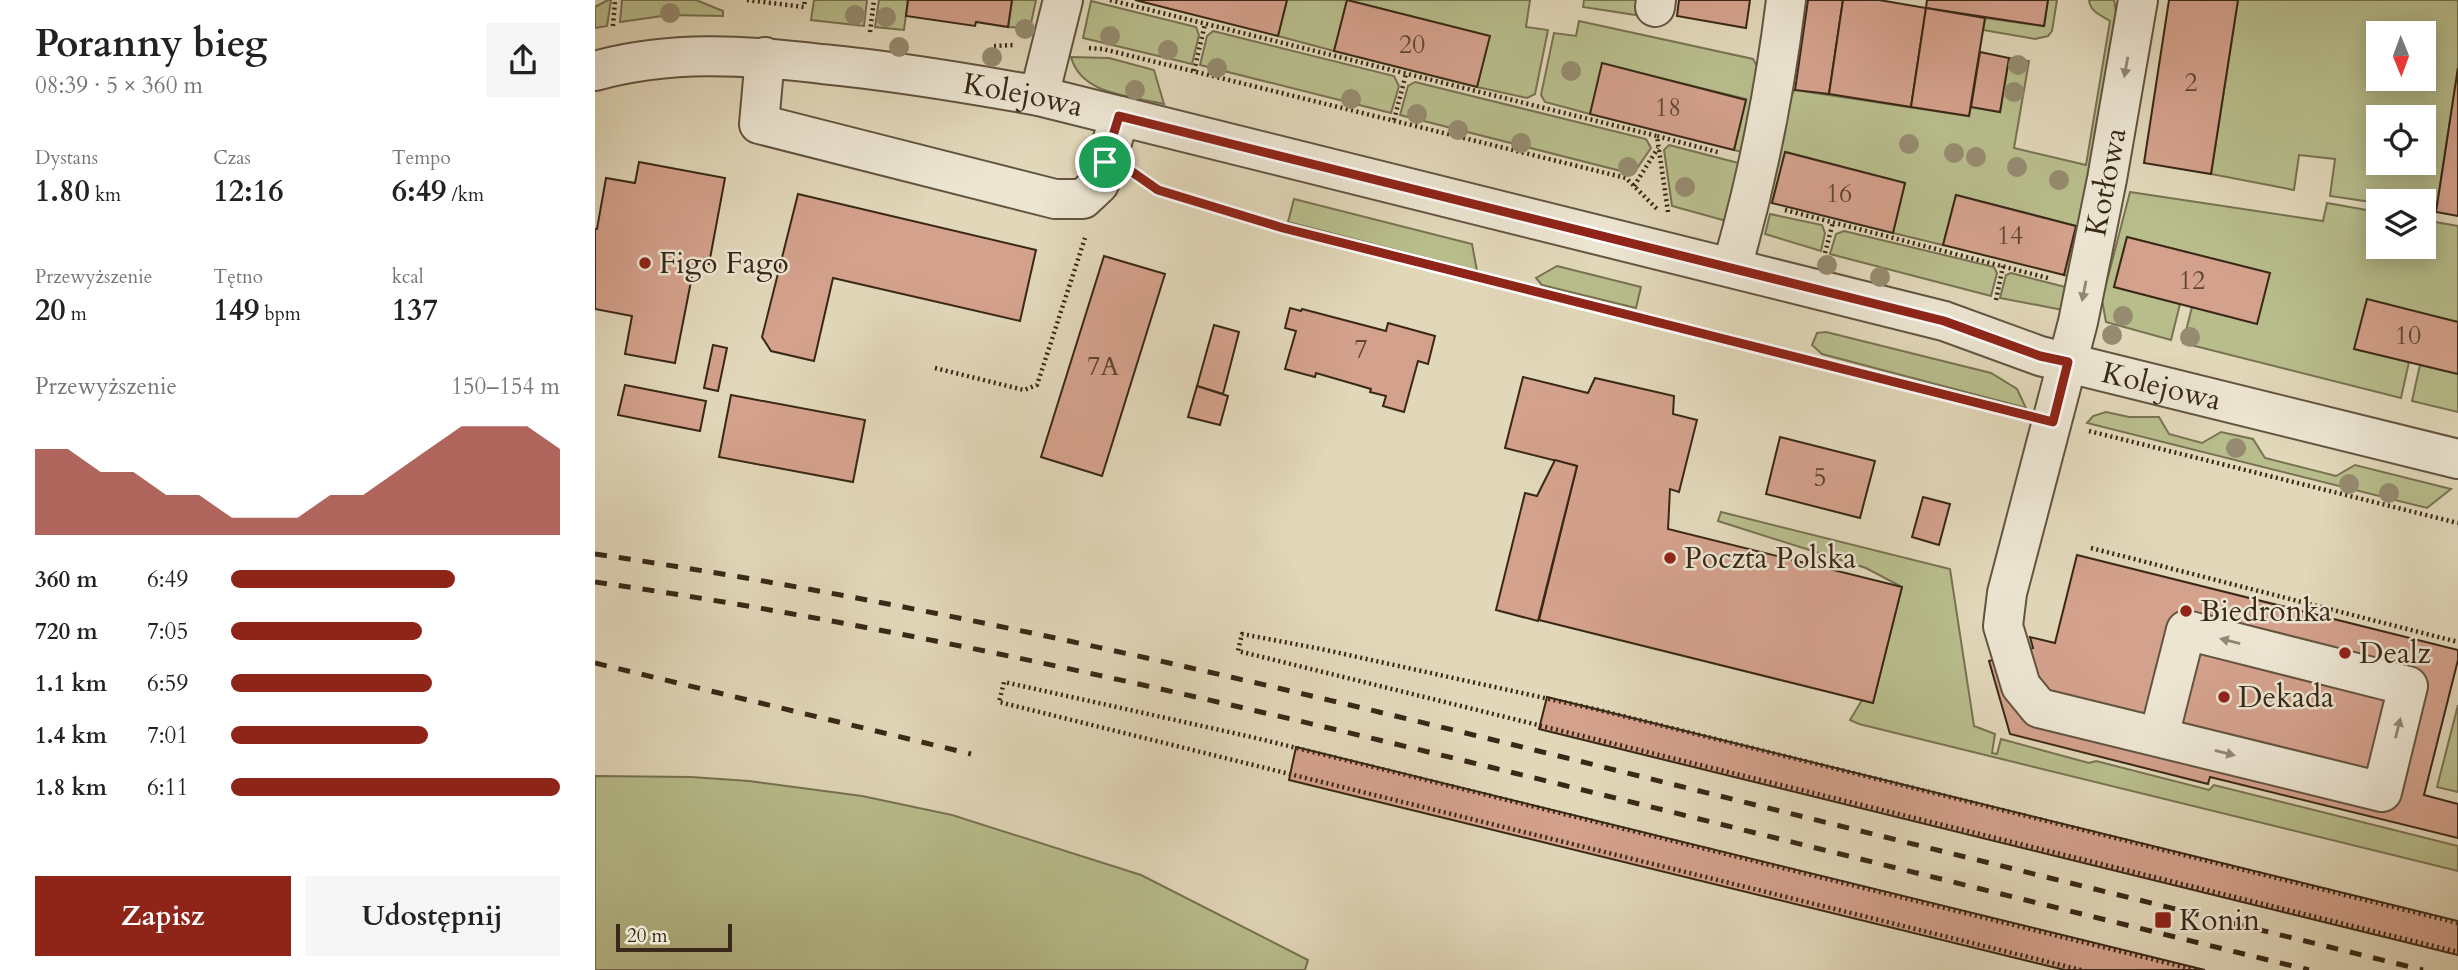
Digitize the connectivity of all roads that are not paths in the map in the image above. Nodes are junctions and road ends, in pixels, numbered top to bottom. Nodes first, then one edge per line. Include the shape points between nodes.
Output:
1 (1063, 0) edge
2 (1786, 0) edge
3 (2138, 0) edge
4 (765, 57) junction
5 (595, 71) edge
6 (1039, 96) junction
7 (1119, 116) junction
8 (1732, 267) junction
9 (2068, 362) junction
10 (2458, 458) edge
11 (2159, 736) junction

1 - 6 street
2 - 8 street via 1779,62
3 -> 9 street, Kotłowa via 2107,179
4 - 5 street, Kolejowa via 673,58 626,62
4 - 6 street, Kolejowa via 940,78
4 - 7 street via 759,124 1055,199 1083,199 1099,184
6 - 7 street, Kolejowa
7 - 8 street, Kolejowa
8 - 9 street, Kolejowa via 1944,321
9 - 10 street, Kolejowa
9 - 11 street, Kotłowa via 2007,593 2003,626 2021,686 2039,708
11 -> 11 street, Kotłowa via 2382,792 2408,686 2186,630

